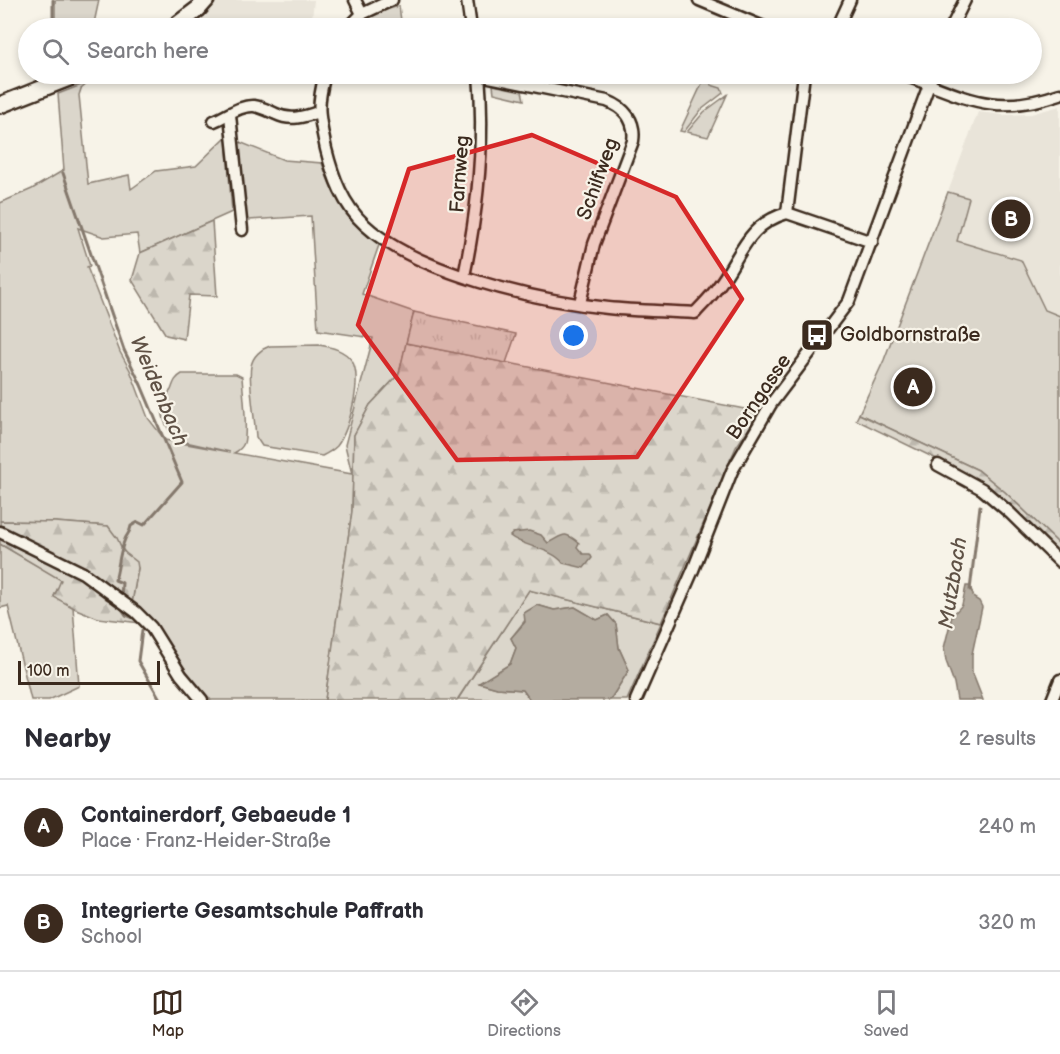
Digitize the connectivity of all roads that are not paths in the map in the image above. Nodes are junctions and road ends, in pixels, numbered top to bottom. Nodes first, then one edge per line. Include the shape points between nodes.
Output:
1 (206, 0) edge
2 (356, 0) edge
3 (392, 0) edge
4 (467, 0) edge
5 (699, 0) edge
6 (850, 0) edge
7 (965, 0) edge
8 (362, 14) junction
9 (186, 18) edge
10 (358, 18) edge
11 (470, 18) edge
12 (742, 18) edge
13 (842, 18) edge
14 (956, 18) edge
15 (54, 84) edge
16 (323, 84) edge
17 (479, 84) edge
18 (526, 84) edge
19 (803, 84) edge
20 (925, 84) edge
21 (930, 86) junction
22 (1060, 94) edge
23 (0, 105) edge
24 (318, 112) junction
25 (230, 115) junction
26 (214, 120) dead end
27 (787, 213) junction
28 (242, 230) dead end
29 (872, 242) junction
30 (464, 276) junction
31 (580, 303) junction
32 (938, 465) dead end
33 (0, 532) edge
34 (1060, 562) edge
35 (1060, 680) edge
36 (202, 700) edge
37 (636, 700) edge
38 (1052, 700) edge

1 - 9 main road
2 - 8 street
3 - 8 street
4 - 11 street
5 - 12 street
6 - 13 street
7 - 14 street
8 - 10 street
15 - 23 main road
16 - 24 street
17 - 30 street, Farnweg via 480,176
18 - 31 street, Schilfweg via 607,101 623,109 633,125 633,141 594,244
19 - 27 street
20 - 21 street
21 - 22 street via 993,105 1022,105
21 - 29 street, Borngasse
24 - 25 street via 292,118 254,106 242,107
24 - 30 street via 336,182 364,225 413,257
25 - 26 street
25 - 28 street
27 - 29 street
27 - 31 street via 756,229 717,288 695,313
29 - 37 street, Borngasse via 849,301 771,404 732,471
30 - 31 street via 532,295
32 - 34 street via 982,489
33 - 36 street via 83,573 136,612
35 - 38 street

